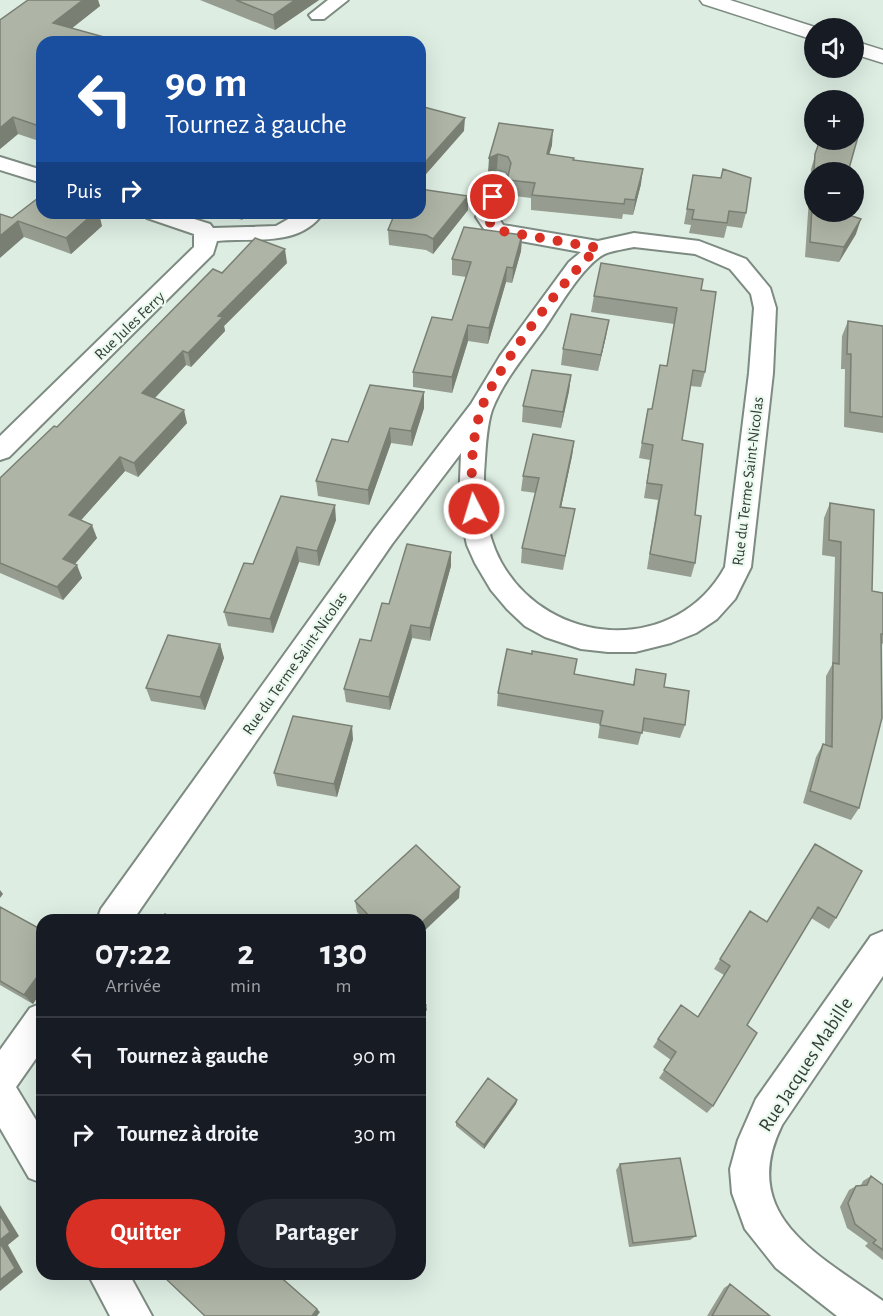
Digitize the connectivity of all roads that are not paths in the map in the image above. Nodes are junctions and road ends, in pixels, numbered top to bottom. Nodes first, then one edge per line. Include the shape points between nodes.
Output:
1 (339, 0) edge
2 (710, 0) edge
3 (318, 15) dead end
4 (804, 31) edge
5 (864, 50) edge
6 (883, 57) edge
7 (0, 164) edge
8 (36, 175) edge
9 (498, 177) dead end
10 (174, 219) edge
11 (305, 219) edge
12 (207, 235) junction
13 (598, 248) junction
14 (480, 410) junction
15 (0, 451) edge
16 (117, 914) edge
17 (883, 947) edge
18 (36, 1029) edge
19 (0, 1080) edge
20 (0, 1094) edge
21 (36, 1155) edge
22 (111, 1280) edge
23 (132, 1316) edge
24 (870, 1316) edge

1 - 3 street
2 - 4 main road
5 - 6 main road
7 - 8 street
9 - 13 street, Rue du Terme Saint-Nicolas via 487,217 496,230
10 - 12 street via 202,229
11 - 12 street via 283,233
12 - 15 street, Rue Jules Ferry via 205,249 197,260
13 - 14 street, Rue du Terme Saint-Nicolas via 577,267 541,316
13 - 14 street, Rue du Terme Saint-Nicolas via 634,240 699,248 738,264 762,293 765,308 760,373 738,567 730,587 711,609 689,625 654,637 623,641 587,639 554,628 529,612 507,591 488,562 477,532 471,486
14 - 16 street, Rue du Terme Saint-Nicolas via 383,537
17 - 24 street, Rue Jacques Mabille via 769,1112 756,1140 749,1170 751,1199 762,1225 782,1248
18 - 19 street
20 - 21 street
22 - 23 street

